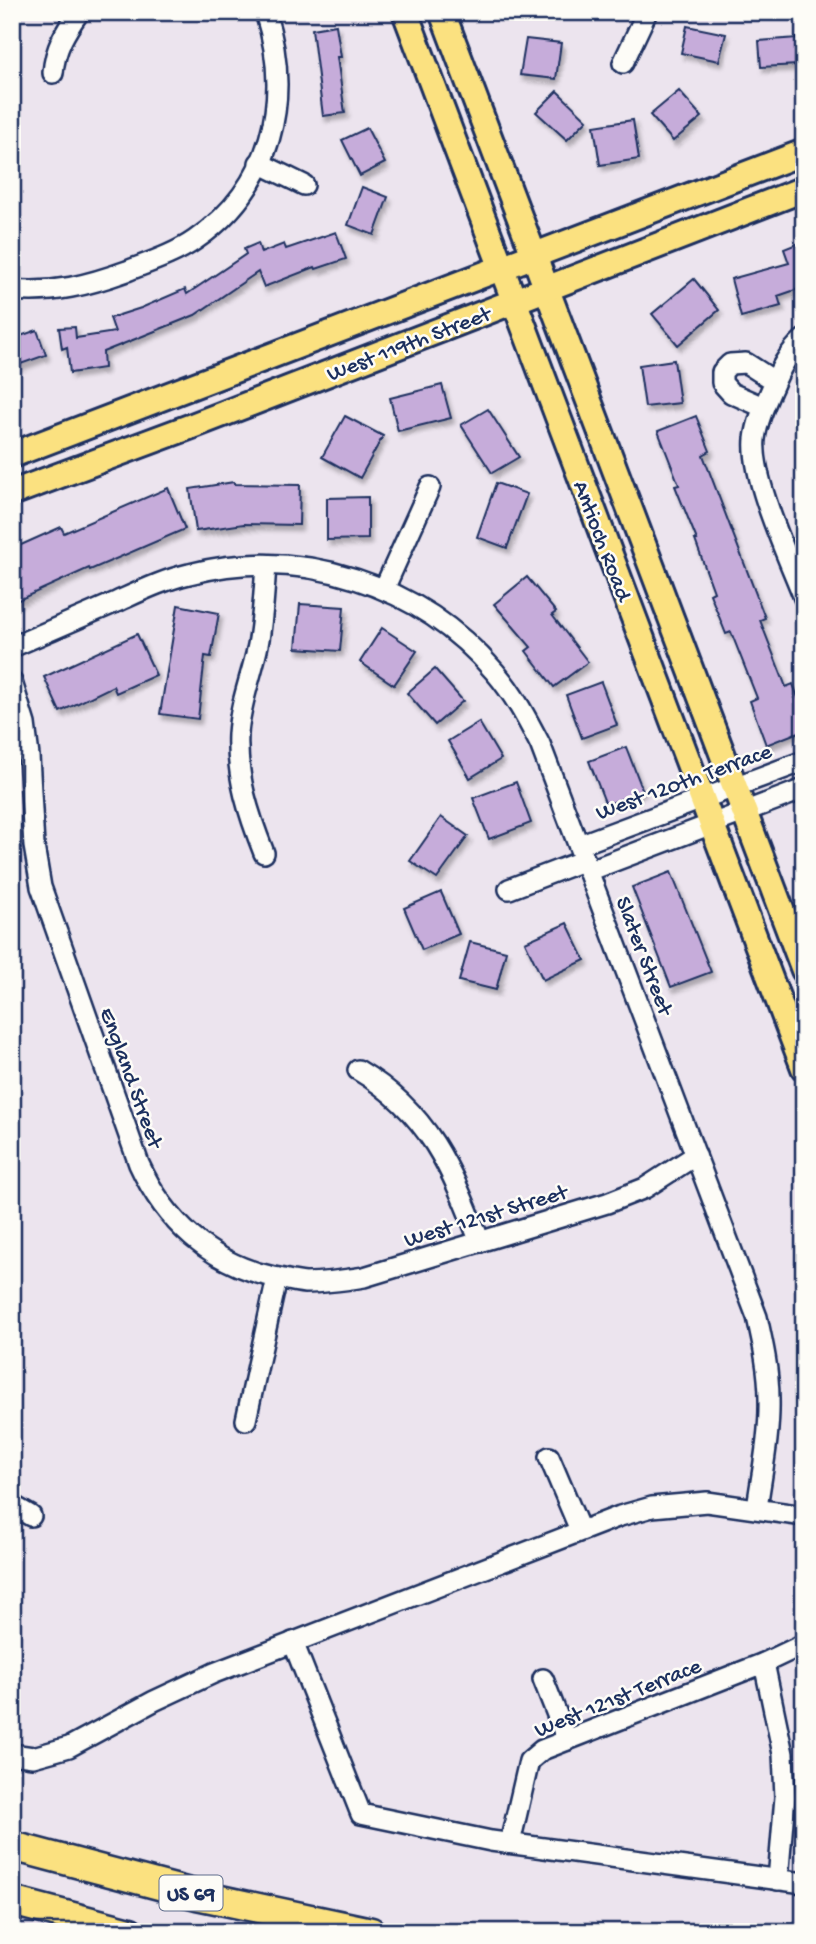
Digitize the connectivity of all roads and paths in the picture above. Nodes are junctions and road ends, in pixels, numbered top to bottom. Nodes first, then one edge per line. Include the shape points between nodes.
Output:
1 (79, 12) edge
2 (265, 12) edge
3 (405, 12) edge
4 (442, 12) edge
5 (647, 12) edge
6 (623, 62) dead end
7 (53, 73) dead end
8 (804, 152) edge
9 (259, 163) junction
10 (304, 185) dead end
11 (804, 189) edge
12 (533, 256) junction
13 (501, 269) junction
14 (545, 289) junction
15 (12, 290) edge
16 (513, 301) junction
17 (804, 339) edge
18 (774, 381) junction
19 (763, 407) junction
20 (12, 455) edge
21 (430, 487) dead end
22 (12, 493) edge
23 (266, 565) junction
24 (384, 589) junction
25 (804, 598) edge
26 (12, 647) edge
27 (12, 682) edge
28 (804, 761) edge
29 (734, 787) junction
30 (804, 789) edge
31 (702, 799) junction
32 (744, 812) junction
33 (711, 824) junction
34 (264, 853) dead end
35 (584, 859) junction
36 (509, 889) dead end
37 (804, 970) edge
38 (804, 1068) edge
39 (358, 1070) dead end
40 (696, 1155) junction
41 (480, 1242) junction
42 (277, 1278) junction
43 (246, 1420) dead end
44 (549, 1457) dead end
45 (12, 1505) edge
46 (757, 1508) junction
47 (31, 1516) dead end
48 (804, 1516) edge
49 (580, 1530) junction
50 (293, 1642) junction
51 (804, 1644) edge
52 (764, 1663) junction
53 (543, 1679) dead end
54 (566, 1740) junction
55 (12, 1754) edge
56 (510, 1843) junction
57 (12, 1846) edge
58 (778, 1880) junction
59 (804, 1883) edge
60 (12, 1901) edge
61 (130, 1932) edge
62 (371, 1932) edge

1 - 7 street via 54,55
2 - 9 street via 279,86 272,132
3 - 13 main road, Antioch Road
4 - 12 main road, Antioch Road
5 - 6 street
8 - 12 main road, West 119th Street
9 - 10 street
9 - 15 street via 246,191 219,220 176,252 67,290
11 - 14 main road, West 119th Street
12 - 13 main road, West 119th Street
12 - 14 main road, Antioch Road
13 - 16 main road, Antioch Road
13 - 20 main road, West 119th Street
14 - 16 main road, West 119th Street
14 - 29 main road, Antioch Road
16 - 22 main road, West 119th Street
16 - 31 main road, Antioch Road
17 - 18 street via 783,361
18 - 19 street
18 - 19 street via 746,363 730,364 722,372 722,383 731,393
19 - 25 street via 755,439 757,467
21 - 24 street
23 - 24 street, Slater Street via 300,565 343,573
23 - 26 street, Slater Street via 187,574
23 - 34 street via 259,634 238,734 244,794
24 - 35 street, Slater Street via 444,623 477,651 504,683 540,744
27 - 42 street, England Street via 29,756 41,887 139,1164 165,1210 188,1234 230,1263
28 - 29 street, West 120th Terrace
29 - 31 street, West 120th Terrace
29 - 32 main road, Antioch Road
30 - 32 street, West 120th Terrace
31 - 33 main road, Antioch Road
31 - 35 street, West 120th Terrace
32 - 33 street, West 120th Terrace
32 - 37 main road, Antioch Road
33 - 35 street, West 120th Terrace
33 - 38 main road, Antioch Road
35 - 36 street, West 120th Terrace
35 - 40 street, Slater Street
39 - 41 street via 384,1085 427,1132 461,1193
40 - 41 street, West 121st Street via 645,1188
40 - 46 street, Slater Street via 752,1304 766,1357 768,1420
41 - 42 street, West 121st Street via 365,1277 303,1283
42 - 43 street
44 - 49 street
45 - 47 street
46 - 48 street
46 - 49 street via 706,1502 652,1507
49 - 50 street
50 - 55 street via 202,1678 69,1747 33,1757
50 - 56 street via 361,1814
51 - 52 street, West 121st Terrace
52 - 54 street, West 121st Terrace
52 - 58 street via 783,1754 785,1797
53 - 54 street
54 - 56 street, West 121st Terrace via 529,1761
56 - 58 street
57 - 62 highway, US 69 via 198,1895
58 - 59 street
60 - 61 highway

